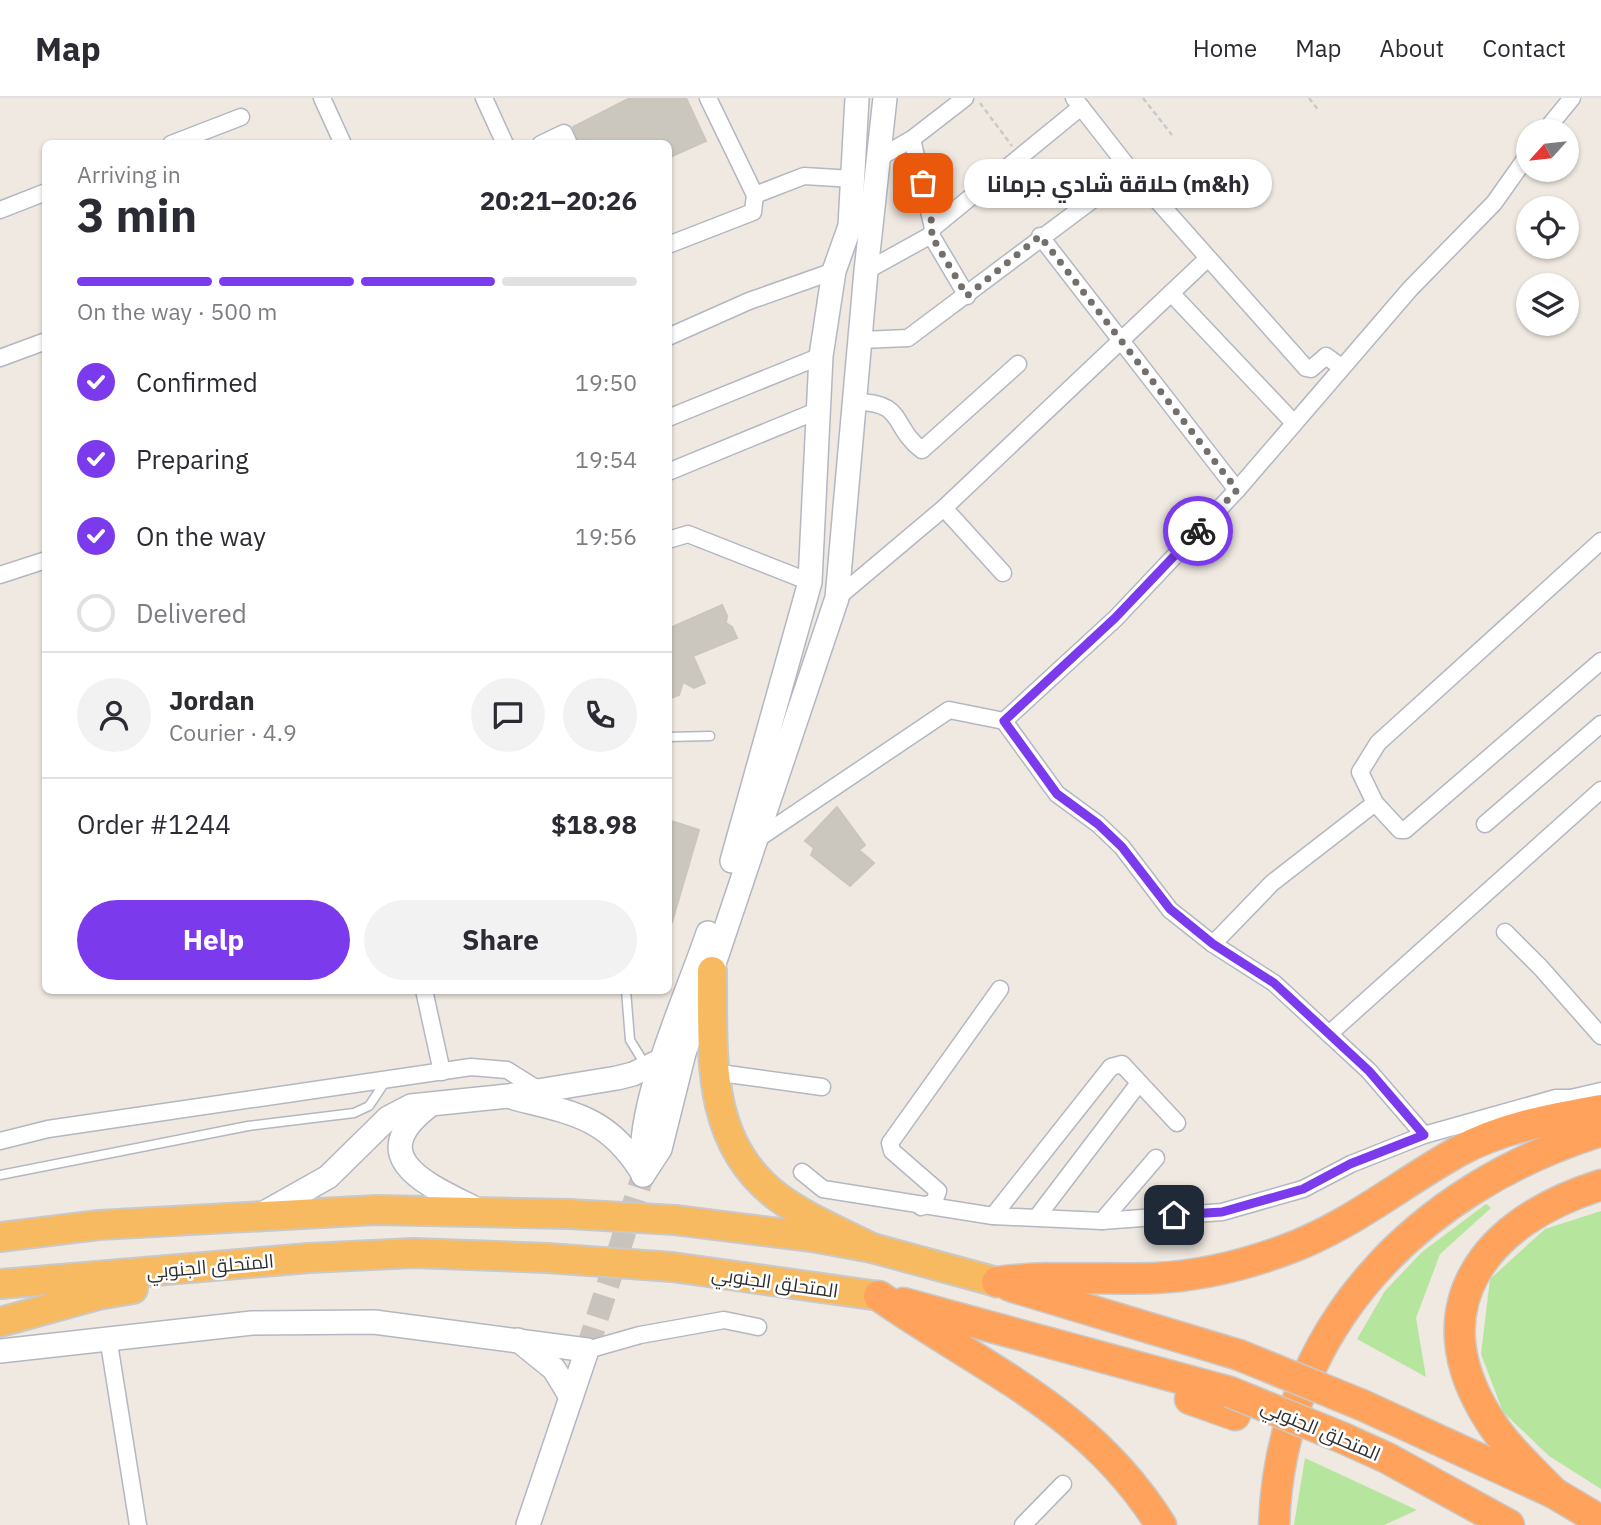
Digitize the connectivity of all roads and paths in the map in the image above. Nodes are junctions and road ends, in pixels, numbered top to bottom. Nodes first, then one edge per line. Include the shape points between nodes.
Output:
1 (322, 98) edge
2 (484, 98) edge
3 (708, 98) edge
4 (857, 98) edge
5 (885, 98) edge
6 (965, 98) edge
7 (976, 98) edge
8 (1143, 98) edge
9 (1309, 98) edge
10 (1572, 98) edge
11 (1077, 102) edge
12 (1319, 111) dead end
13 (241, 117) dead end
14 (1555, 119) edge
15 (1172, 135) dead end
16 (912, 139) junction
17 (182, 140) edge
18 (341, 140) edge
19 (503, 140) edge
20 (549, 140) edge
21 (567, 140) edge
22 (1020, 156) junction
23 (877, 159) junction
24 (1131, 170) junction
25 (1516, 172) edge
26 (853, 179) junction
27 (42, 194) edge
28 (755, 195) junction
29 (0, 210) edge
30 (932, 232) junction
31 (1040, 236) junction
32 (672, 243) edge
33 (1207, 259) junction
34 (834, 271) junction
35 (866, 271) junction
36 (1171, 293) junction
37 (967, 296) junction
38 (672, 335) edge
39 (1122, 339) junction
40 (861, 340) junction
41 (42, 342) edge
42 (821, 356) junction
43 (0, 358) edge
44 (1018, 363) dead end
45 (1341, 368) junction
46 (856, 402) junction
47 (818, 410) junction
48 (672, 416) edge
49 (1293, 422) junction
50 (672, 470) edge
51 (1237, 490) junction
52 (944, 508) junction
53 (813, 527) junction
54 (842, 534) junction
55 (672, 539) edge
56 (1601, 541) edge
57 (42, 561) edge
58 (1003, 573) dead end
59 (0, 575) edge
60 (810, 582) junction
61 (837, 598) junction
62 (1601, 661) edge
63 (1004, 721) junction
64 (1601, 724) edge
65 (710, 736) dead end
66 (672, 737) edge
67 (1601, 790) edge
68 (1375, 803) junction
69 (1485, 824) dead end
70 (755, 840) junction
71 (1505, 932) dead end
72 (1213, 944) junction
73 (712, 971) junction
74 (1000, 989) dead end
75 (425, 994) edge
76 (626, 994) edge
77 (1329, 1034) junction
78 (1601, 1036) edge
79 (655, 1064) junction
80 (442, 1072) junction
81 (713, 1072) junction
82 (387, 1079) junction
83 (1139, 1083) junction
84 (822, 1087) dead end
85 (539, 1090) junction
86 (508, 1096) junction
87 (435, 1101) junction
88 (1593, 1108) edge
89 (1177, 1123) dead end
90 (1424, 1135) junction
91 (0, 1141) edge
92 (1156, 1158) dead end
93 (802, 1172) dead end
94 (0, 1175) edge
95 (643, 1175) junction
96 (1601, 1185) edge
97 (921, 1207) junction
98 (483, 1212) junction
99 (993, 1216) junction
100 (256, 1217) junction
101 (1037, 1217) junction
102 (1102, 1221) junction
103 (0, 1225) edge
104 (99, 1226) junction
105 (0, 1237) edge
106 (872, 1248) junction
107 (309, 1258) junction
108 (997, 1282) junction
109 (0, 1283) edge
110 (879, 1296) junction
111 (0, 1322) edge
112 (758, 1327) dead end
113 (108, 1337) junction
114 (516, 1338) junction
115 (587, 1350) junction
116 (0, 1351) edge
117 (571, 1397) junction
118 (1063, 1484) dead end
119 (1554, 1493) junction
120 (1500, 1520) edge
121 (1601, 1521) edge
122 (138, 1525) edge
123 (528, 1525) edge
124 (1023, 1525) edge
125 (1161, 1525) edge
126 (1274, 1525) edge

1 - 18 street
2 - 19 street
3 - 28 street
4 - 26 main road
5 - 23 main road
6 - 16 street
7 - 22 path
8 - 15 path
9 - 12 path
10 - 14 street
11 - 22 street
11 - 24 street
13 - 17 street
16 - 23 street
16 - 30 street
20 - 21 street via 564,133
22 - 30 street
23 - 35 main road
24 - 31 street
24 - 33 street
25 - 45 street via 1494,203
26 - 28 street via 804,176
26 - 34 main road via 850,226
27 - 29 street
28 - 32 street via 753,212
30 - 35 street
30 - 37 street
31 - 37 street
31 - 39 street
33 - 36 street
33 - 45 street via 1306,368 1326,356
34 - 38 street
34 - 42 main road
35 - 40 main road
36 - 39 street
36 - 49 street
37 - 40 street via 908,338
39 - 51 street
39 - 52 street
40 - 46 main road
41 - 43 street
42 - 47 main road
42 - 48 street
44 - 46 street via 922,450 890,409 876,402
45 - 49 street
46 - 54 main road
47 - 50 street
47 - 53 main road
49 - 51 street
51 - 63 street via 1115,618
52 - 58 street
52 - 61 street
53 - 54 main road
53 - 60 main road
54 - 61 main road
55 - 60 street via 688,534
56 - 68 street via 1378,743 1360,772
57 - 59 street
60 - 79 main road via 739,839
61 - 70 main road
62 - 68 street via 1405,830
63 - 70 street via 949,710
63 - 72 street via 1057,794 1122,847 1170,909
64 - 69 street
65 - 66 lane
67 - 77 street
68 - 72 street via 1272,883
70 - 73 main road
71 - 78 street
72 - 77 street via 1274,983
73 - 81 highway
73 - 95 main road via 679,1069 660,1149
74 - 97 street via 890,1143 892,1151 938,1191 934,1202
75 - 80 street
76 - 79 lane via 630,1040
77 - 90 street via 1369,1071
79 - 85 main road via 617,1078
79 - 95 main road via 642,1141
80 - 82 street
80 - 85 street via 471,1067 506,1070
81 - 84 street
81 - 106 highway via 718,1107 731,1139 762,1182 790,1205
82 - 91 street via 48,1129
82 - 94 lane via 369,1106 354,1113 237,1128
83 - 89 street
83 - 99 street via 1122,1065 1111,1067
83 - 101 street
85 - 86 main road
86 - 87 main road
86 - 95 main road via 596,1122 620,1141
87 - 98 main road, المتحلق الجنوبي via 404,1129 400,1147 406,1166 419,1180
87 - 100 main road, المتحلق الجنوبي via 388,1118 328,1177
88 - 90 street via 1556,1098
88 - 108 highway via 1478,1142 1346,1224 1253,1260 1155,1278 1040,1277
88 - 126 highway via 1542,1150 1469,1189 1405,1239 1376,1269 1328,1335 1301,1393 1283,1454
90 - 102 street via 1350,1164 1303,1189 1222,1212
92 - 102 street
93 - 97 street via 823,1189
96 - 119 highway via 1554,1203 1515,1226 1483,1259 1463,1300 1461,1348 1477,1398 1505,1442
97 - 99 street
98 - 100 highway, المتحلق الجنوبي via 376,1210
98 - 106 highway, المتحلق الجنوبي, bridge via 675,1220
99 - 101 street
100 - 104 highway, المتحلق الجنوبي
101 - 102 street
103 - 104 highway
104 - 105 highway, المتحلق الجنوبي
106 - 108 highway, المتحلق الجنوبي
107 - 109 highway, المتحلق الجنوبي
107 - 110 highway, المتحلق الجنوبي, bridge via 414,1253 547,1258 672,1267
107 - 111 highway via 98,1295
108 - 119 highway, المتحلق الجنوبي, bridge via 1239,1355 1362,1405
110 - 120 highway, المتحلق الجنوبي, bridge via 1103,1356 1336,1445 1387,1458
110 - 125 highway via 1059,1412 1109,1458
112 - 115 street via 724,1320
113 - 114 main road via 252,1323 374,1322
113 - 116 main road
113 - 122 street
114 - 115 main road
114 - 117 main road via 554,1369
115 - 117 main road
117 - 123 main road
118 - 124 street
119 - 121 highway, المتحلق الجنوبي

